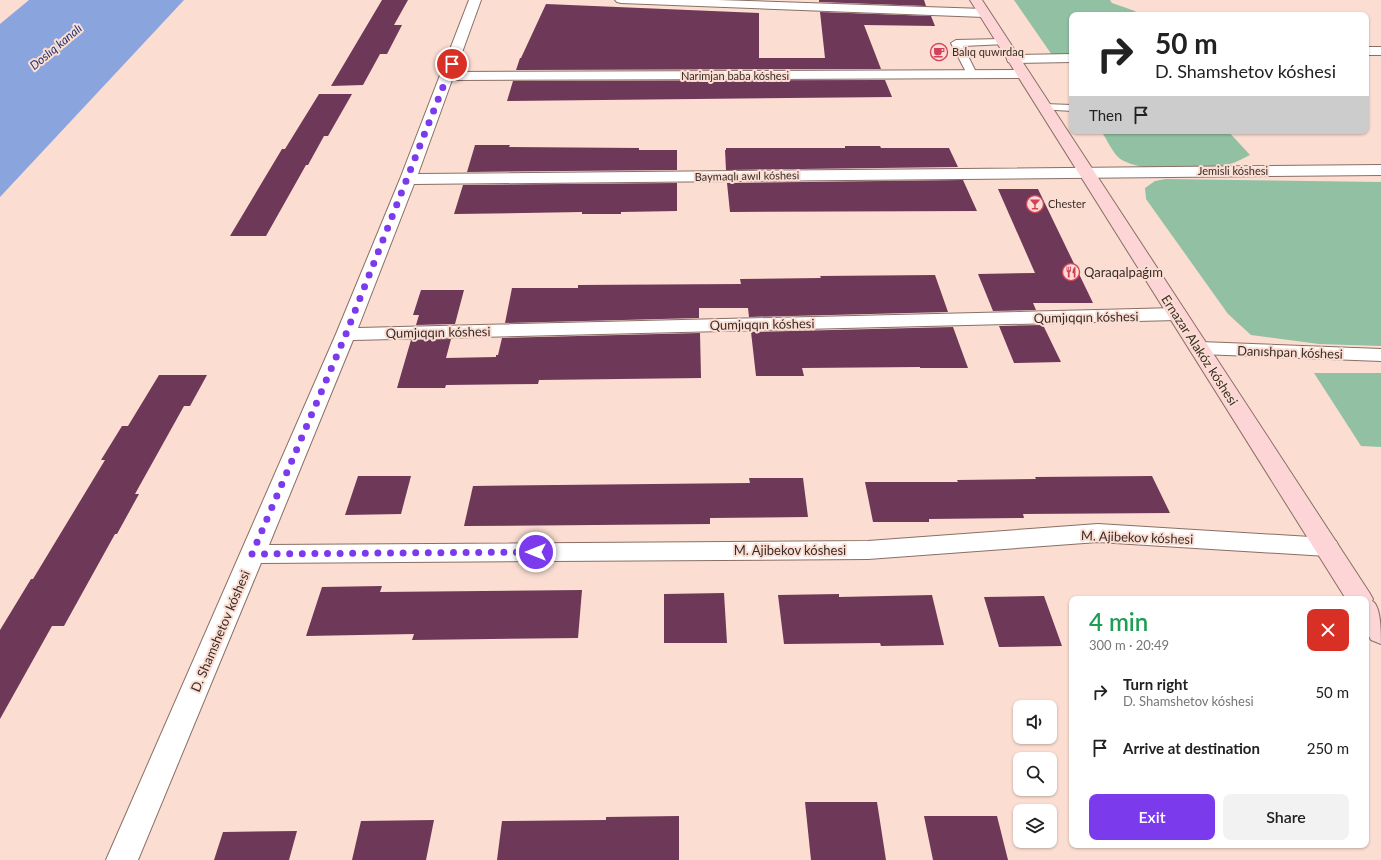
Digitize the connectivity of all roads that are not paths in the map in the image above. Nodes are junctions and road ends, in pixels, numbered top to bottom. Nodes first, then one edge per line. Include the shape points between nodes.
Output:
1 (475, 0) edge
2 (621, 0) edge
3 (980, 6) edge
4 (1002, 42) junction
5 (1381, 51) edge
6 (1369, 52) edge
7 (1069, 58) edge
8 (1013, 59) junction
9 (972, 74) junction
10 (1023, 74) junction
11 (447, 76) junction
12 (1044, 107) junction
13 (1069, 108) edge
14 (1381, 170) edge
15 (1085, 172) junction
16 (408, 179) junction
17 (1177, 314) junction
18 (346, 334) junction
19 (1200, 348) junction
20 (1381, 355) edge
21 (1327, 547) junction
22 (252, 554) junction
23 (1358, 596) edge
24 (1369, 614) edge
25 (1381, 633) edge
26 (122, 860) edge

1 - 11 street, D. Shamshetov kóshesi
2 - 3 street
3 - 4 main road, Ernazar Alakóz kóshesi
4 - 8 main road, Ernazar Alakóz kóshesi
4 - 9 lane via 956,43
5 - 6 street
7 - 8 street
8 - 10 main road, Ernazar Alakóz kóshesi
9 - 10 street, Narimjan baba kóshesi
9 - 11 street, Narimjan baba kóshesi
10 - 12 main road, Ernazar Alakóz kóshesi
11 - 16 street, D. Shamshetov kóshesi
12 - 13 lane
12 - 15 main road, Ernazar Alakóz kóshesi
14 - 15 street, Jemisli kóshesi
15 - 16 street, Baymaqlı awıl kóshesi
15 - 17 main road, Ernazar Alakóz kóshesi
16 - 18 street, D. Shamshetov kóshesi
17 - 18 street, Qumjıqqın kóshesi
17 - 19 main road, Ernazar Alakóz kóshesi
18 - 22 street, D. Shamshetov kóshesi
19 - 20 street, Danıshpan kóshesi
19 - 21 main road, Ernazar Alakóz kóshesi
21 - 22 street, M. Ajibekov kóshesi via 1098,533 868,550
21 - 23 main road, Ernazar Alakóz kóshesi
22 - 26 street, D. Shamshetov kóshesi
24 - 25 main road

